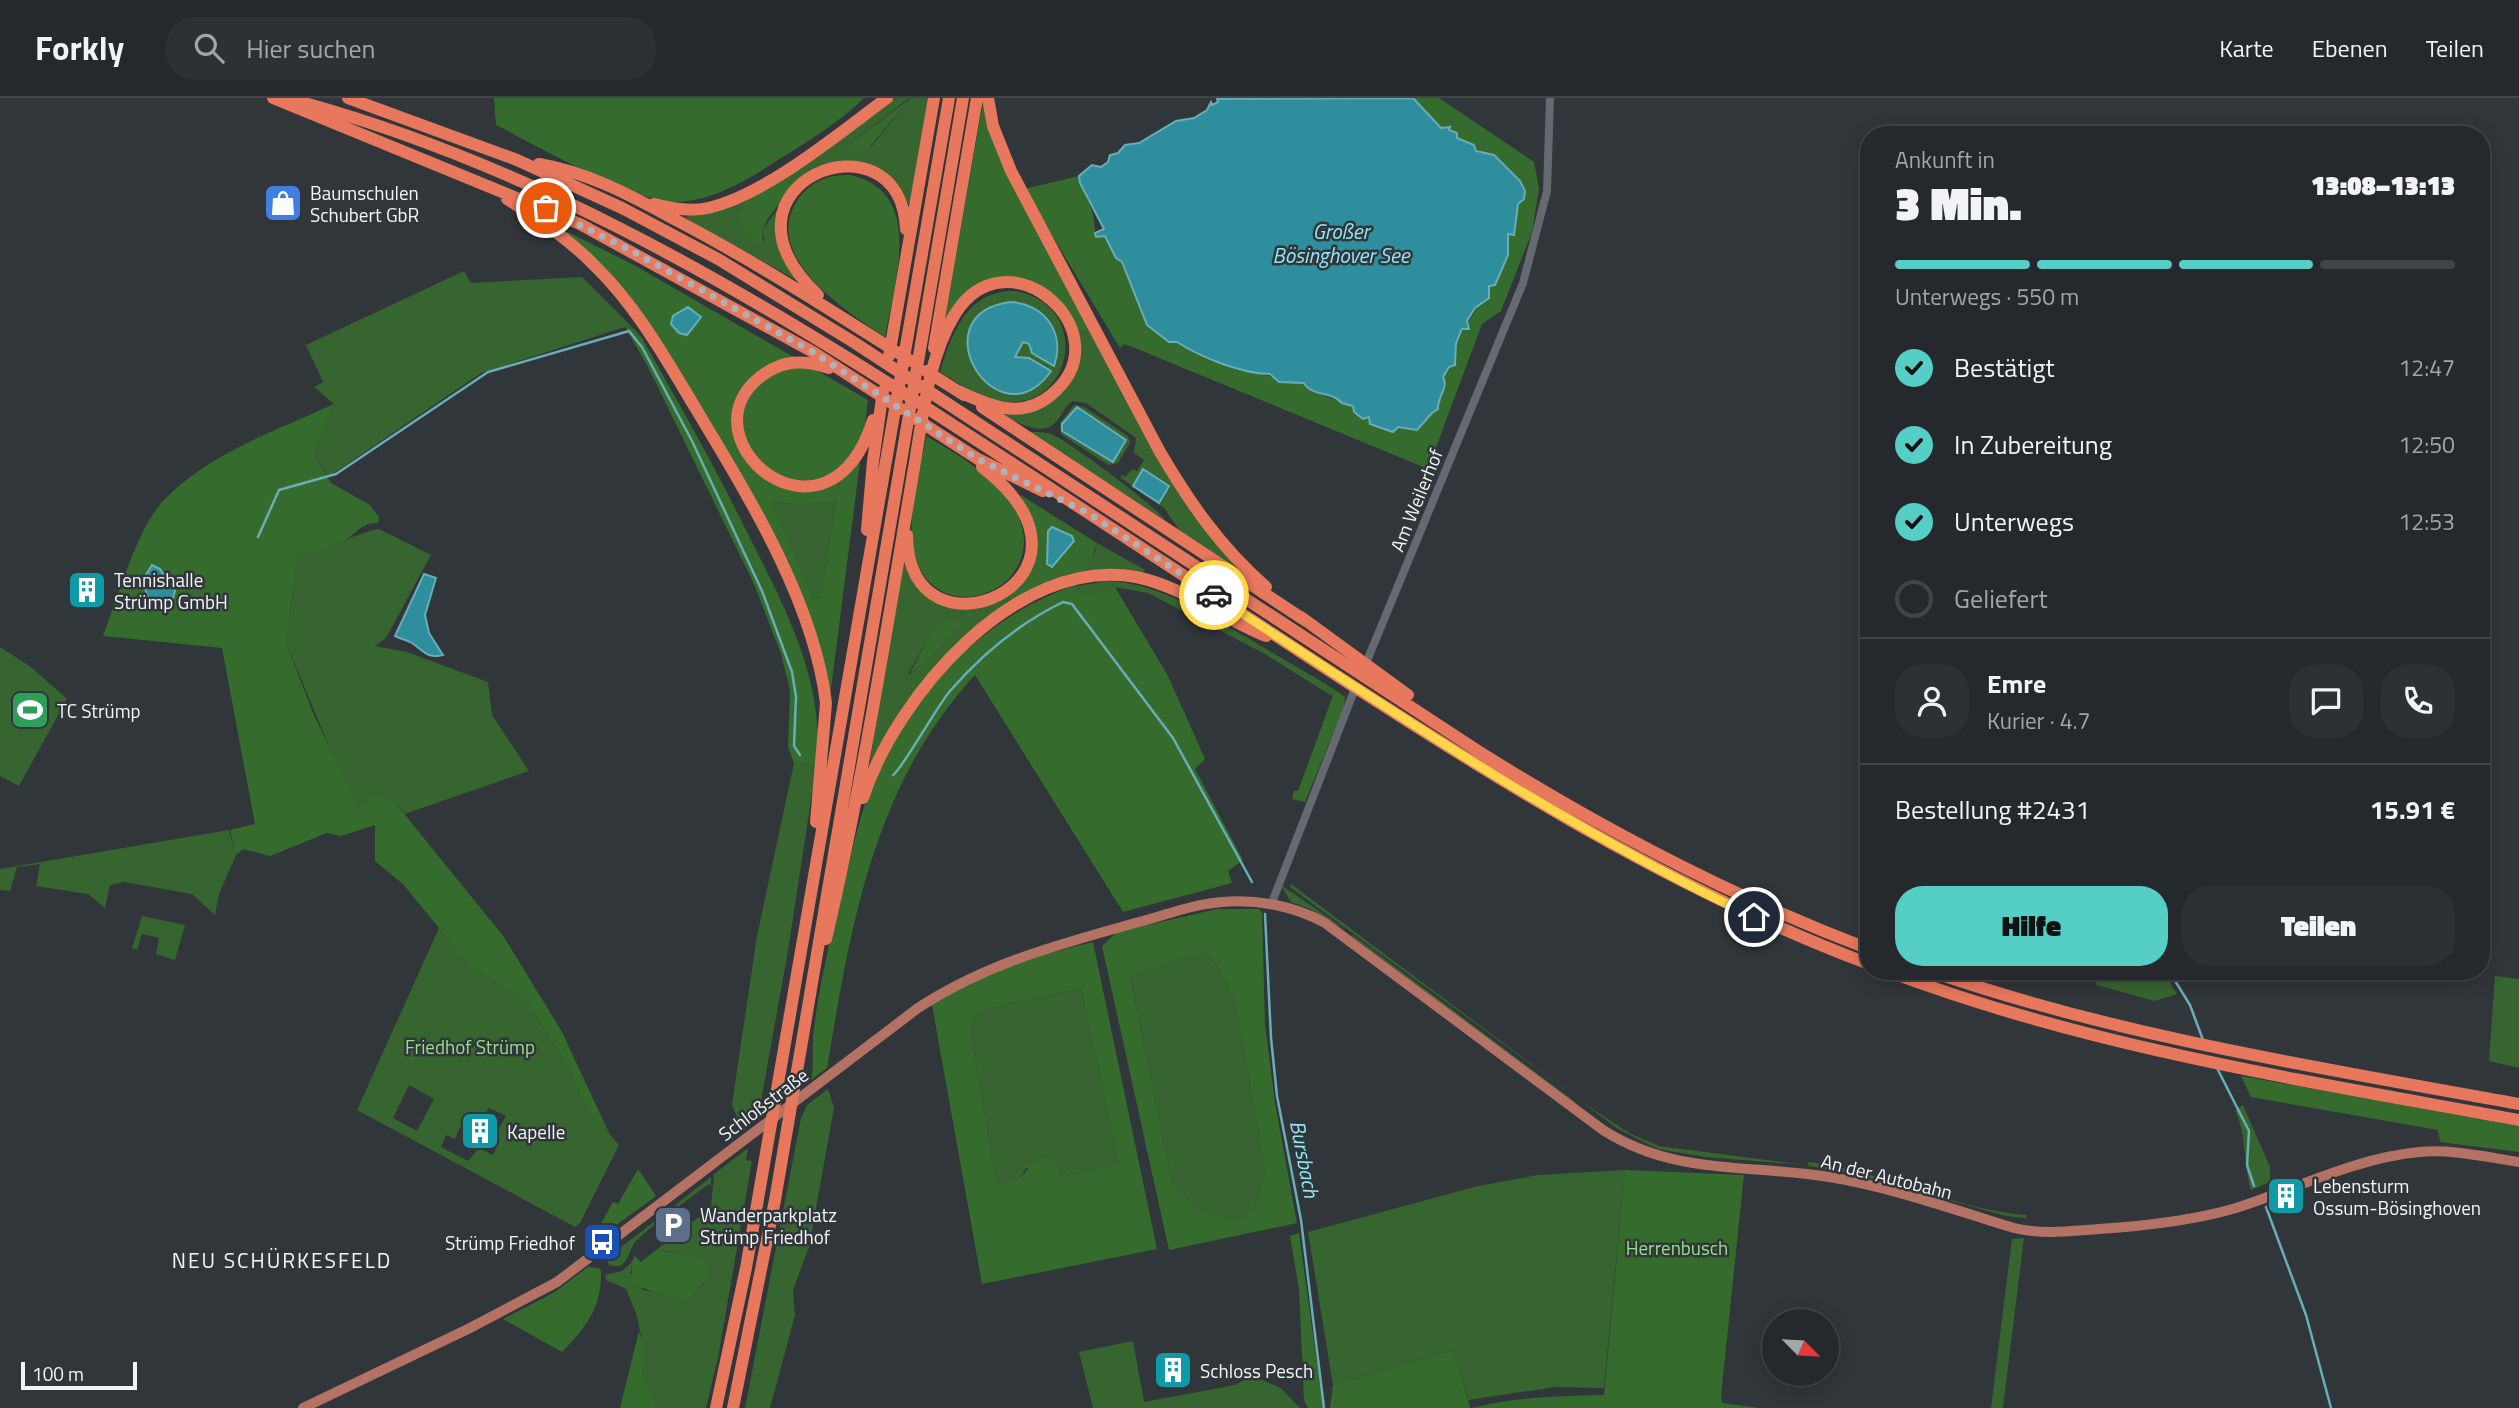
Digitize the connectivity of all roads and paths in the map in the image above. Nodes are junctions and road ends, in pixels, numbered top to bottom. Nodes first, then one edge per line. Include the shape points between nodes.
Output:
1 (273, 98) edge
2 (286, 98) edge
3 (348, 98) edge
4 (887, 98) edge
5 (934, 98) edge
6 (949, 98) edge
7 (962, 98) edge
8 (977, 98) edge
9 (988, 98) edge
10 (1550, 98) edge
11 (517, 160) junction
12 (470, 178) junction
13 (642, 202) junction
14 (904, 268) junction
15 (847, 320) junction
16 (934, 357) junction
17 (849, 376) junction
18 (958, 391) junction
19 (877, 414) junction
20 (900, 425) junction
21 (941, 435) junction
22 (907, 508) junction
23 (1088, 513) junction
24 (861, 614) junction
25 (1306, 621) junction
26 (1290, 645) junction
27 (1470, 745) junction
28 (841, 873) junction
29 (808, 904) junction
30 (1271, 905) junction
31 (1860, 945) edge
32 (1860, 960) edge
33 (1914, 980) edge
34 (1957, 980) edge
35 (810, 990) junction
36 (2519, 1104) edge
37 (2519, 1121) edge
38 (2519, 1162) edge
39 (303, 1408) edge
40 (716, 1408) edge
41 (733, 1408) edge

1 - 12 highway
2 - 23 highway via 487,167 681,260 813,335
3 - 11 highway
4 - 13 highway via 746,193 694,209
5 - 14 highway
6 - 20 highway via 907,342
7 - 20 highway via 919,349
8 - 16 highway
9 - 25 highway via 996,136 1011,171 1180,486 1242,566
10 - 30 street, Am Weilerhof via 1547,191 1530,261
11 - 13 highway via 562,168
11 - 27 highway via 658,227 764,287
12 - 17 highway via 546,208 632,251
12 - 29 highway via 551,227 587,259 653,337 731,466 784,572 815,648 826,703
13 - 15 highway via 763,267
14 - 15 highway via 905,217 890,185 877,175 845,166 820,171 799,184 782,214 783,245 803,281
14 - 19 highway
15 - 18 highway
16 - 18 highway via 954,315 978,292 998,284 1019,283 1038,288 1060,306 1072,330 1074,351 1069,372 1054,393 1032,406 1007,410
16 - 22 highway
17 - 19 highway via 812,362 792,361 771,368 754,382 738,418 739,437 755,467 786,485 820,484 851,464
17 - 21 highway
18 - 25 highway
19 - 24 highway
20 - 24 highway
20 - 35 highway
21 - 22 highway via 1003,484 1021,505 1030,527 1026,569 1015,584 986,602 951,603 935,596 912,567
21 - 23 highway via 995,468
22 - 28 highway
23 - 26 highway
24 - 29 highway
25 - 27 highway via 1456,726
26 - 28 highway via 1164,586 1133,577 1077,579 1032,597 1001,615 953,654 911,702 870,775
26 - 32 highway via 1580,829 1754,917
27 - 31 highway via 1665,859
28 - 35 highway
29 - 40 highway via 737,1313
30 - 38 main road, An der Autobahn via 1308,914 1332,927 1603,1130 1645,1153 1672,1161 1841,1179 2041,1232 2202,1217 2298,1183 2407,1154 2438,1152
30 - 39 main road, Schloßstraße via 1235,901 1196,907 1040,950 970,977 918,1008 557,1282
33 - 37 highway via 2019,1015 2198,1059
34 - 36 highway via 2023,1002 2195,1044
35 - 41 highway

